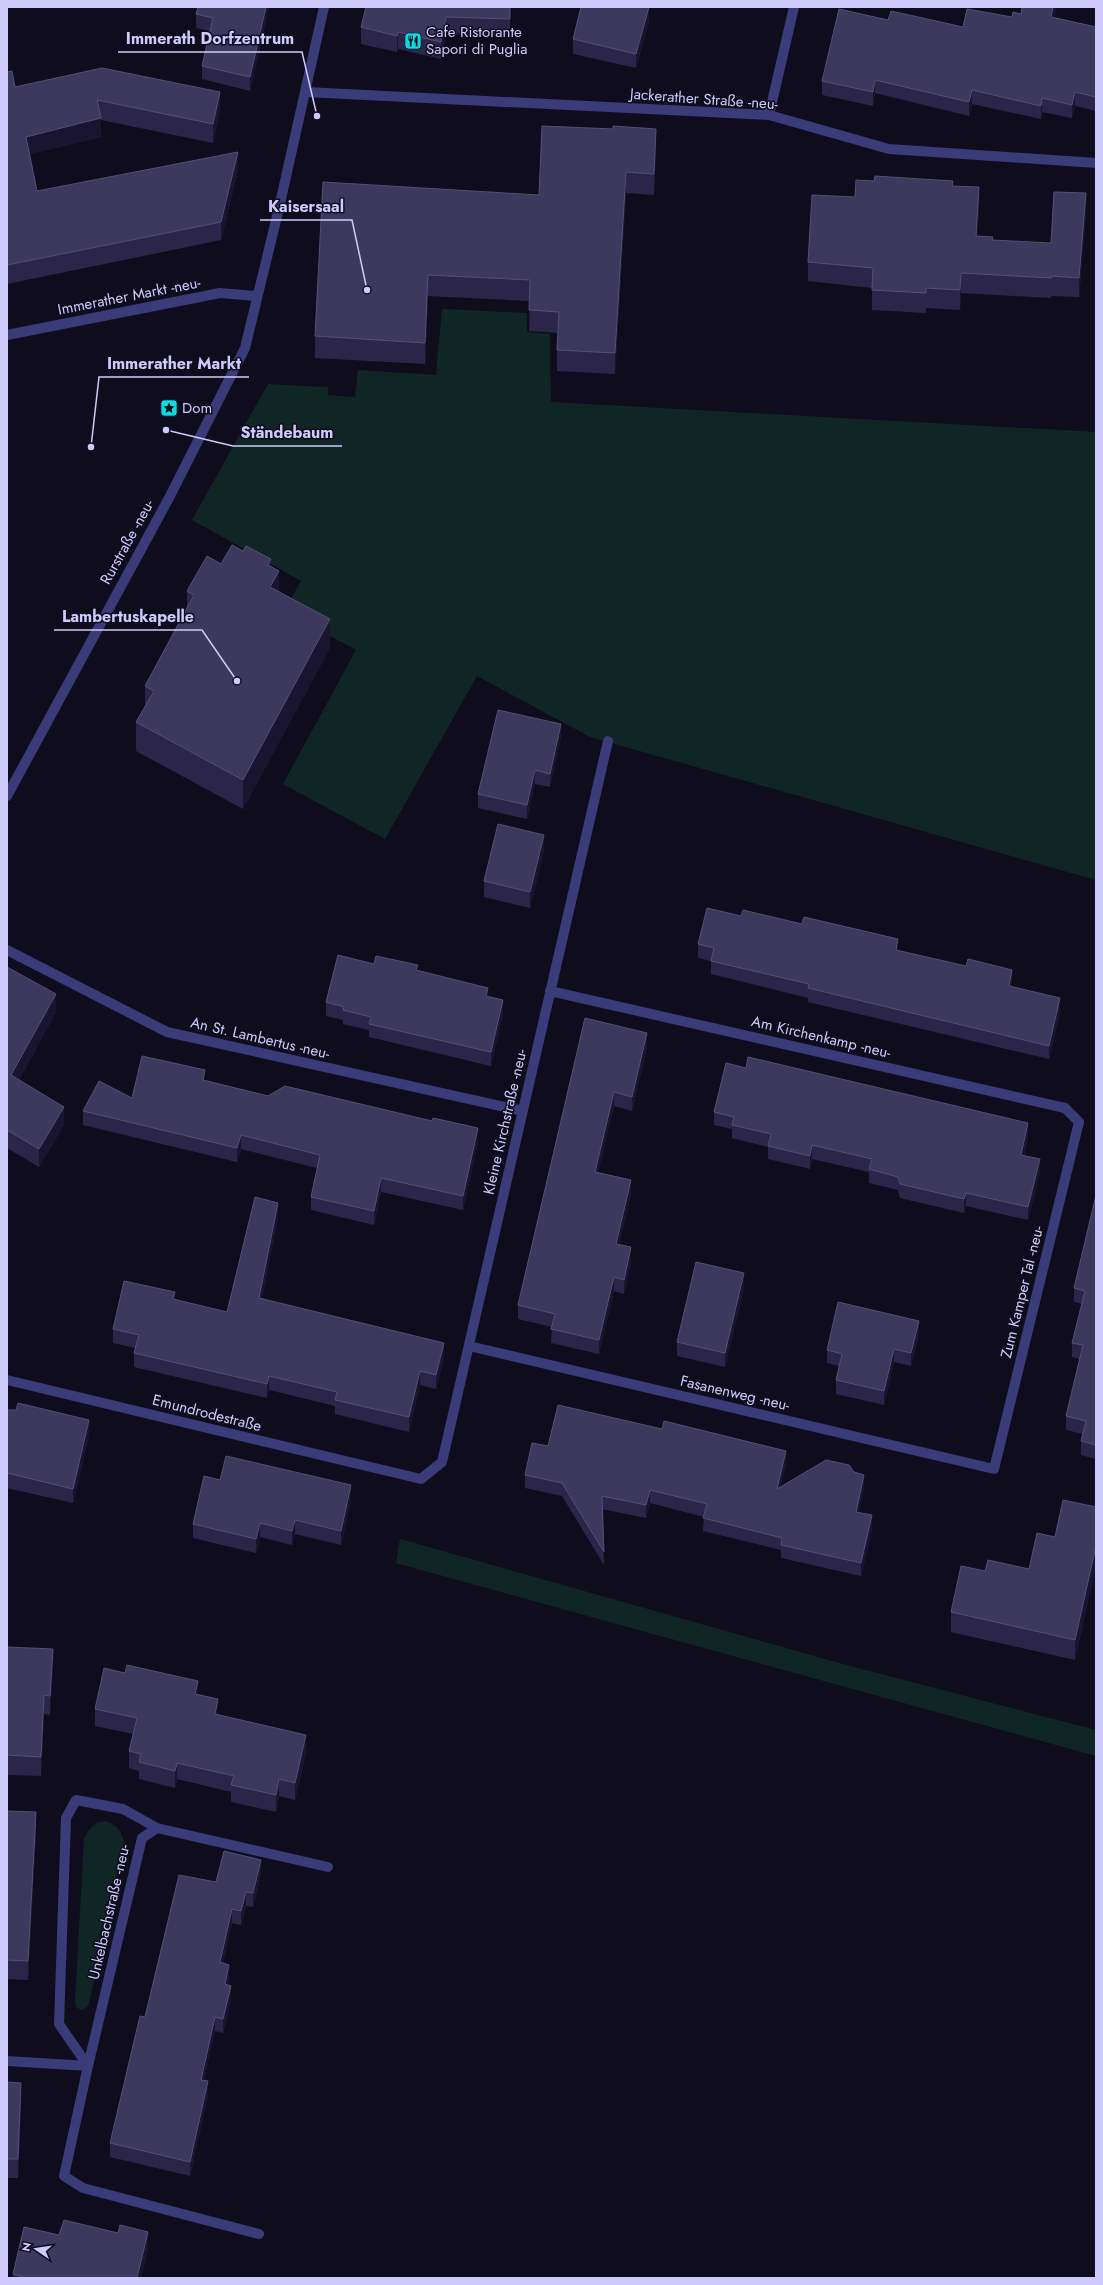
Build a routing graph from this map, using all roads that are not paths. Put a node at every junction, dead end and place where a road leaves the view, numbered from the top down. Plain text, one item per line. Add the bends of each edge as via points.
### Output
1 (324, 7) edge
2 (794, 7) edge
3 (306, 92) junction
4 (770, 115) junction
5 (1096, 163) edge
6 (257, 296) junction
7 (7, 335) edge
8 (608, 741) dead end
9 (7, 796) edge
10 (7, 950) edge
11 (550, 991) junction
12 (523, 1111) junction
13 (1079, 1122) joint
14 (469, 1346) junction
15 (7, 1380) edge
16 (994, 1469) joint
17 (400, 1475) joint
18 (157, 1828) junction
19 (328, 1866) dead end
20 (7, 2061) edge
21 (88, 2066) junction
22 (258, 2234) dead end

1 - 3 street, Rurstraße -neu-
2 - 4 street
3 - 4 street, Jackerather Straße -neu-
3 - 6 street, Rurstraße -neu-
4 - 5 street, Jackerather Straße -neu- via 889,149
6 - 7 street, Immerather Markt -neu- via 220,293
6 - 9 street, Rurstraße -neu- via 245,348 218,403
8 - 11 street, Kleine Kirchstraße -neu-
10 - 12 street, An St. Lambertus -neu- via 167,1032
11 - 12 street, Kleine Kirchstraße -neu-
11 - 13 street, Am Kirchenkamp -neu- via 1065,1108
12 - 14 street, Kleine Kirchstraße -neu-
13 - 16 street, Zum Kamper Tal -neu-
14 - 16 street, Fasanenweg -neu-
14 - 17 street, Kleine Kirchstraße -neu- via 442,1462 421,1479
15 - 17 street, Emundrodestraße
18 - 19 street
18 - 21 street, Unkelbachstraße -neu- via 142,1838
18 - 21 street via 123,1809 76,1800 66,1818 59,2024
20 - 21 street
21 - 22 street, Unkelbachstraße -neu- via 64,2176 83,2188

